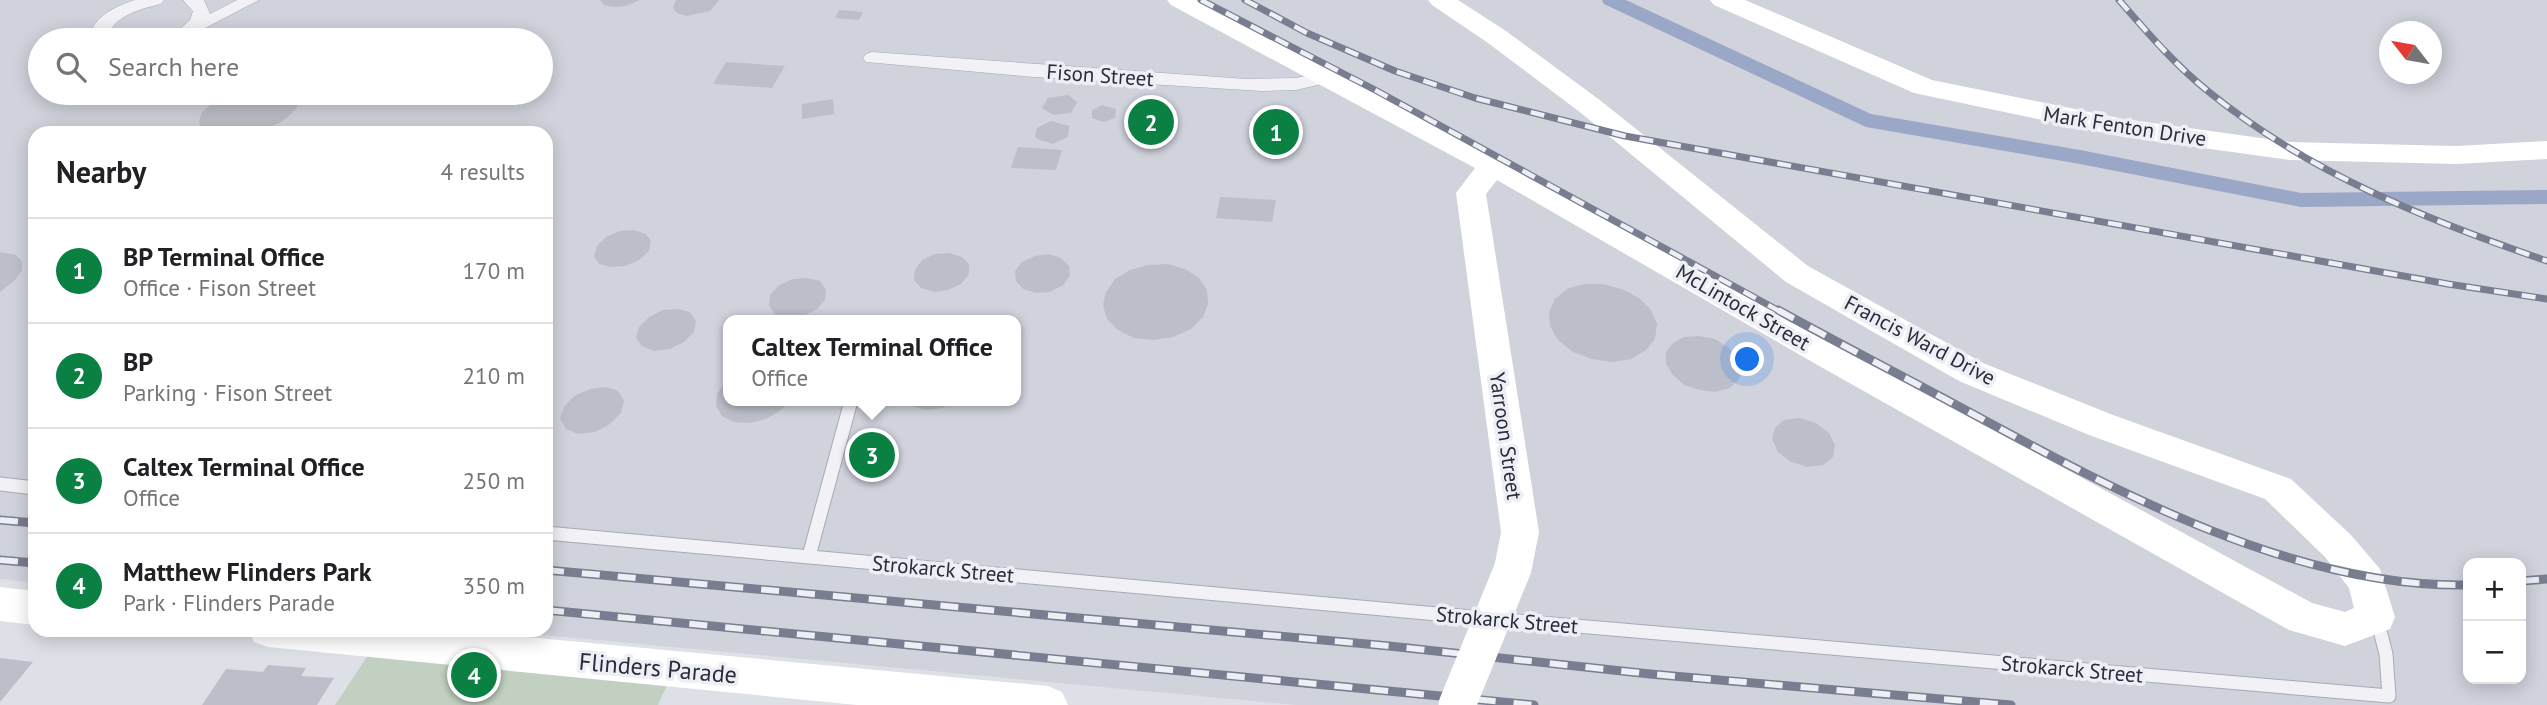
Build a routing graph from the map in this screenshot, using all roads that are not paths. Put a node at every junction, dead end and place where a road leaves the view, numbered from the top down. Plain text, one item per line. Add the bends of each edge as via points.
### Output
1 (155, 0) edge
2 (192, 0) edge
3 (250, 0) edge
4 (1180, 0) edge
5 (1441, 0) edge
6 (1723, 0) edge
7 (101, 28) edge
8 (189, 28) edge
9 (196, 28) edge
10 (872, 58) dead end
11 (1328, 78) junction
12 (2547, 150) edge
13 (1493, 165) junction
14 (850, 406) edge
15 (0, 484) edge
16 (28, 487) edge
17 (553, 534) edge
18 (809, 556) junction
19 (0, 604) edge
20 (28, 607) edge
21 (2376, 617) junction
22 (341, 637) edge
23 (1048, 705) edge
24 (1457, 705) edge

1 - 7 street via 115,15
2 - 8 street via 202,10 201,18
3 - 9 street
4 - 11 street, McLintock Street
5 - 21 street, Francis Ward Drive via 1591,107 1797,274 1972,372 2278,489 2366,581
6 - 12 street, Mark Fenton Drive via 1924,87 2049,114 2289,151 2456,155
10 - 11 street, Fison Street via 1115,78 1299,85
11 - 13 street, McLintock Street
13 - 21 street, McLintock Street via 2303,618 2345,629
13 - 24 street, Yarroon Street, bridge via 1471,193 1520,532 1514,568
14 - 18 lane
15 - 16 lane
17 - 18 lane, Strokarck Street
18 - 21 lane, Strokarck Street via 2389,696 2386,654
19 - 20 street
22 - 23 street, Flinders Parade

